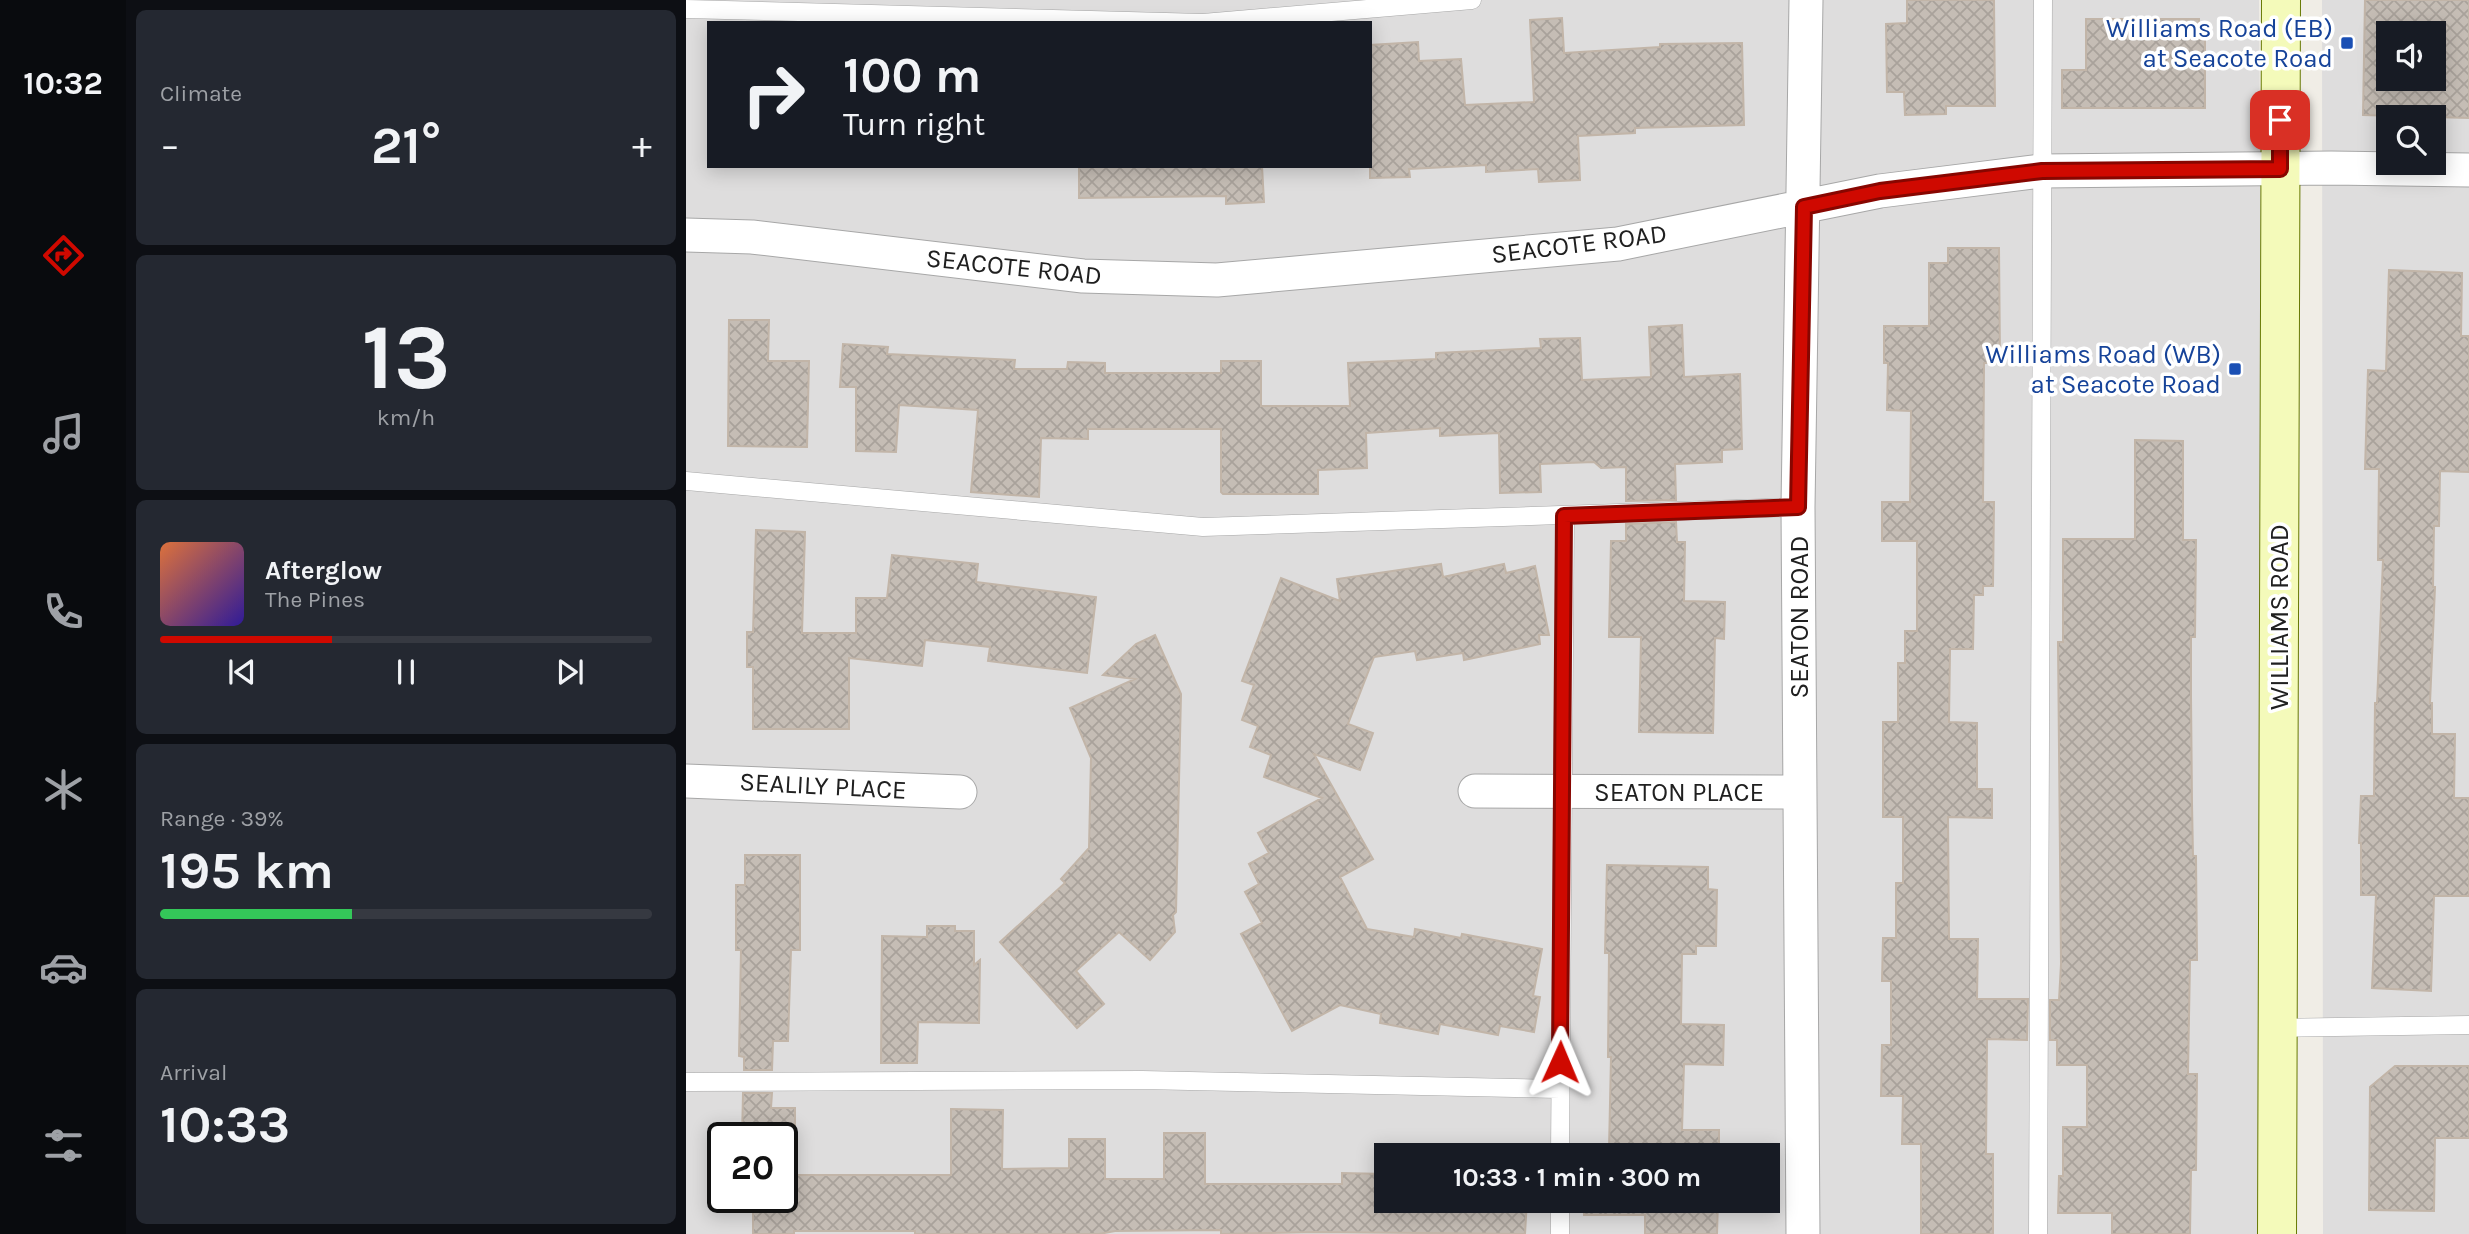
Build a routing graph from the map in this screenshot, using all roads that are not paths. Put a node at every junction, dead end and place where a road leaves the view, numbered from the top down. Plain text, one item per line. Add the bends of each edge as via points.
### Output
1 (1472, 0) edge
2 (1806, 0) edge
3 (2043, 0) edge
4 (2281, 0) edge
5 (686, 9) edge
6 (1129, 21) edge
7 (1226, 21) edge
8 (2280, 169) junction
9 (2469, 170) edge
10 (2042, 171) junction
11 (1804, 207) junction
12 (686, 235) edge
13 (686, 481) edge
14 (1798, 507) junction
15 (1564, 516) junction
16 (686, 781) edge
17 (1475, 791) dead end
18 (960, 792) dead end
19 (1563, 792) junction
20 (1800, 792) junction
21 (2469, 1025) edge
22 (2277, 1028) junction
23 (686, 1082) edge
24 (1560, 1089) junction
25 (1560, 1143) edge
26 (1560, 1213) edge
27 (1560, 1234) edge
28 (1802, 1234) edge
29 (2038, 1234) edge
30 (2277, 1234) edge

1 - 7 lane
2 - 11 street, SEATON ROAD
3 - 10 lane
4 - 8 street, WILLIAMS ROAD
5 - 6 lane
8 - 9 street, SEACOTE ROAD
8 - 10 street, SEACOTE ROAD
8 - 22 street, WILLIAMS ROAD
10 - 11 street, SEACOTE ROAD via 1880,191
10 - 29 lane
11 - 12 street, SEACOTE ROAD via 1618,244 1217,280 1083,276 752,237
11 - 14 street, SEATON ROAD
13 - 15 lane via 1203,527
14 - 15 lane
14 - 20 street, SEATON ROAD
15 - 19 lane
16 - 18 street, SEALILY PLACE
17 - 19 street, SEATON PLACE
19 - 20 street, SEATON PLACE
19 - 24 lane
20 - 28 street, SEATON ROAD
21 - 22 lane
22 - 30 street, WILLIAMS ROAD
23 - 24 lane via 1142,1080
24 - 25 lane
26 - 27 lane

